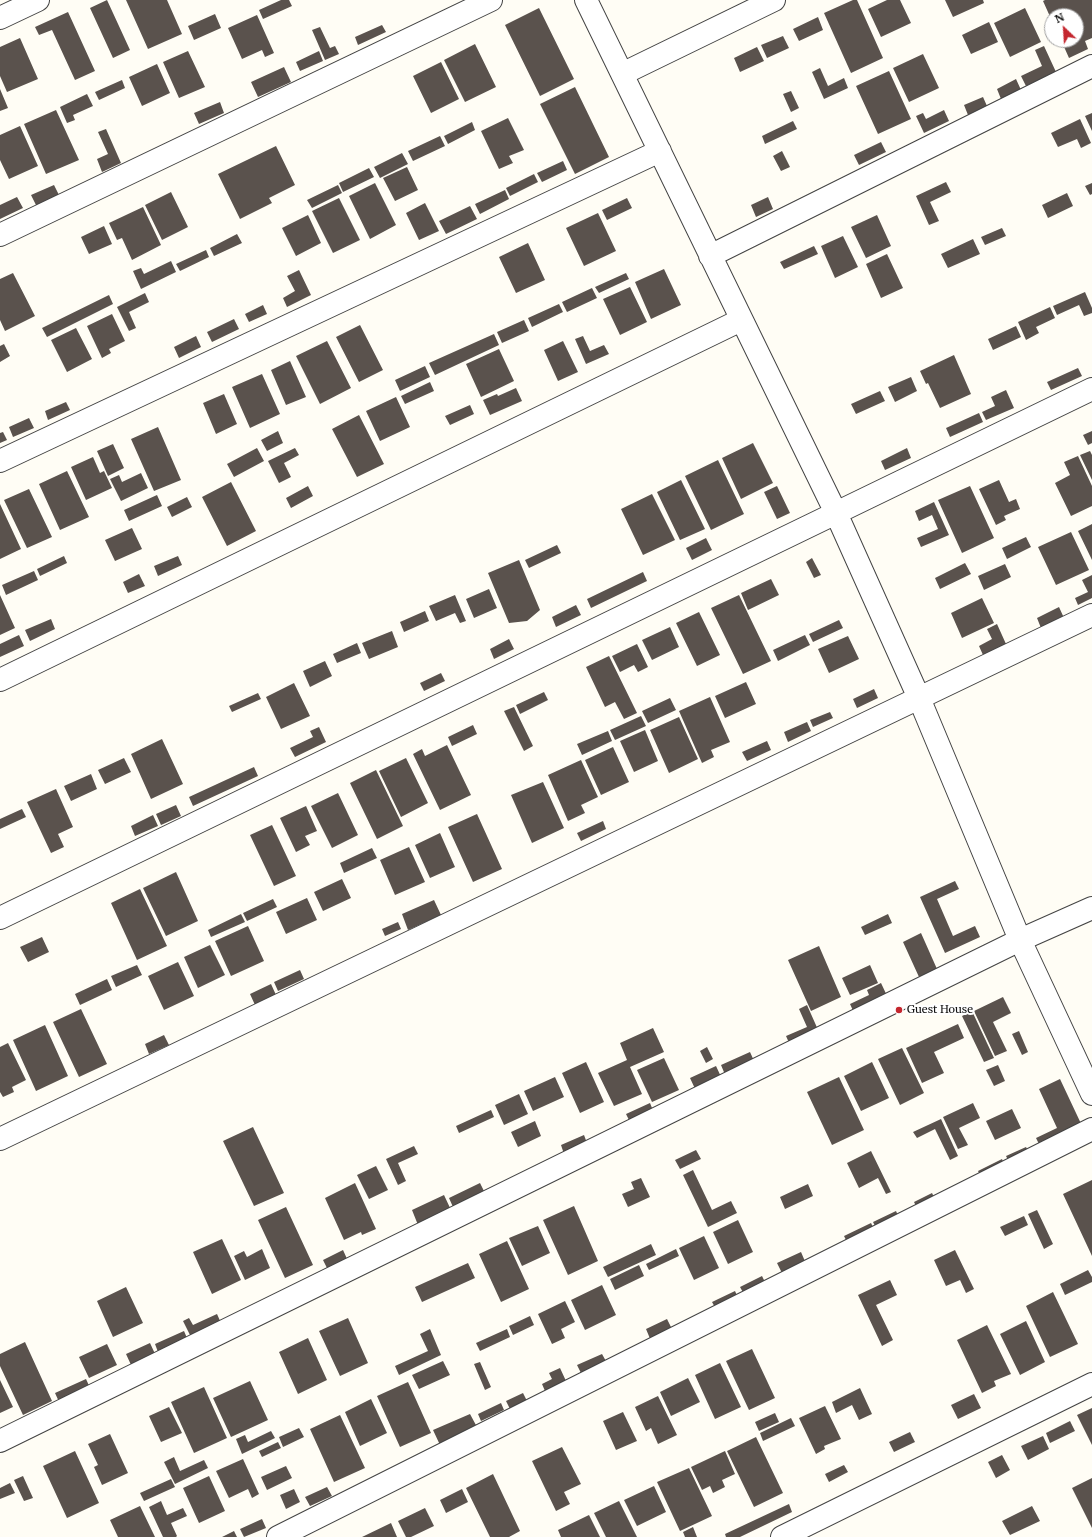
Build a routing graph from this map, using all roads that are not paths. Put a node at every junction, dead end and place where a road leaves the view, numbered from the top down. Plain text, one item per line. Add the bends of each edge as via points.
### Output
1 (38, 0) edge
2 (491, 0) edge
3 (586, 0) edge
4 (774, 0) edge
5 (0, 18) edge
6 (1092, 66) edge
7 (622, 74) junction
8 (660, 151) junction
9 (0, 235) edge
10 (710, 256) junction
11 (741, 320) junction
12 (1092, 389) edge
13 (0, 461) edge
14 (836, 513) junction
15 (1092, 615) edge
16 (0, 680) edge
17 (919, 698) junction
18 (1092, 908) edge
19 (0, 918) edge
20 (1020, 940) junction
21 (1092, 1094) edge
22 (1092, 1129) edge
23 (0, 1139) edge
24 (1092, 1384) edge
25 (0, 1441) edge
26 (278, 1537) edge
27 (782, 1537) edge

1 - 5 street
2 - 9 street
3 - 7 street
4 - 7 street
6 - 10 street
7 - 8 street
8 - 10 street
8 - 13 street
10 - 11 street
11 - 14 street
11 - 16 street
12 - 14 street
14 - 17 street
14 - 19 street
15 - 17 street
17 - 20 street
17 - 23 street
18 - 20 street
20 - 21 street
20 - 25 street
22 - 26 street
24 - 27 street

